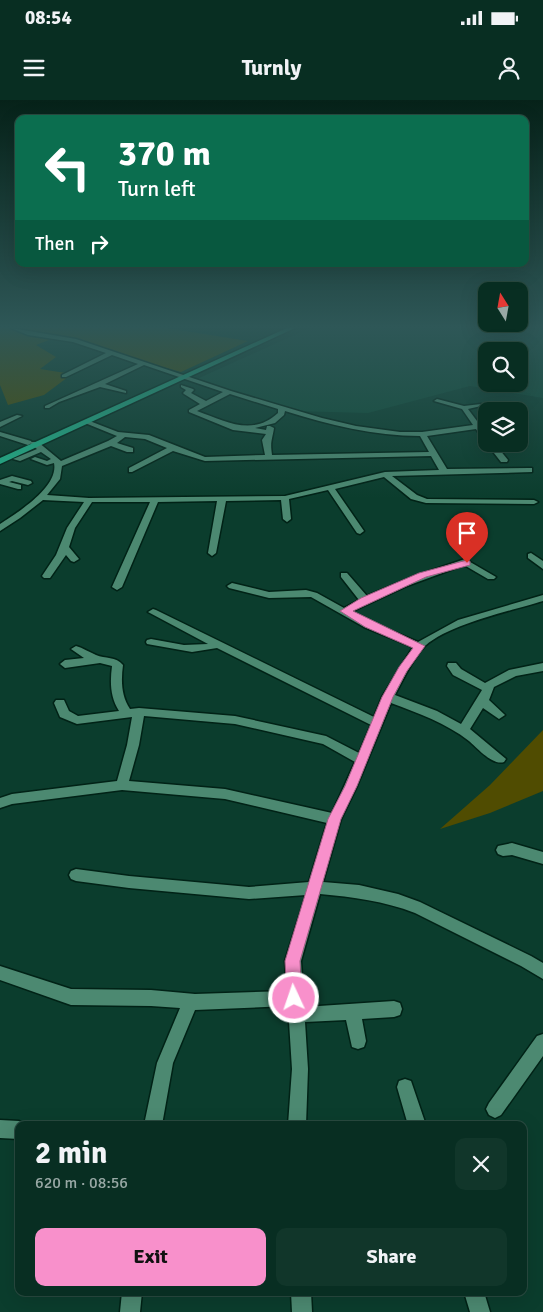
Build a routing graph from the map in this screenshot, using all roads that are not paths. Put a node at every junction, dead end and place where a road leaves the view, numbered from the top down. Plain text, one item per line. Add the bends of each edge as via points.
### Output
1 (97, 385) edge
2 (100, 385) edge
3 (168, 385) edge
4 (169, 385) edge
5 (207, 385) edge
6 (183, 386) dead end
7 (124, 392) dead end
8 (229, 392) junction
9 (437, 400) dead end
10 (204, 403) junction
11 (478, 405) edge
12 (47, 407) dead end
13 (280, 408) junction
14 (464, 408) junction
15 (19, 416) dead end
16 (87, 422) junction
17 (273, 422) junction
18 (0, 425) edge
19 (477, 427) joint
20 (242, 428) junction
21 (270, 433) junction
22 (0, 434) edge
23 (422, 434) junction
24 (123, 435) junction
25 (111, 443) junction
26 (31, 444) junction
27 (173, 448) junction
28 (42, 449) junction
29 (130, 450) dead end
30 (498, 452) edge
31 (434, 454) junction
32 (0, 457) edge
33 (268, 458) junction
34 (16, 459) dead end
35 (35, 459) dead end
36 (504, 460) dead end
37 (0, 461) edge
38 (58, 462) junction
39 (132, 470) dead end
40 (529, 470) dead end
41 (444, 472) junction
42 (385, 474) junction
43 (1, 482) edge
44 (28, 483) dead end
45 (330, 487) junction
46 (18, 488) dead end
47 (41, 497) junction
48 (222, 498) junction
49 (285, 498) junction
50 (89, 500) junction
51 (156, 500) junction
52 (534, 502) dead end
53 (287, 519) dead end
54 (0, 528) edge
55 (360, 531) dead end
56 (64, 548) junction
57 (212, 553) dead end
58 (531, 556) dead end
59 (74, 559) dead end
60 (543, 566) edge
61 (344, 575) dead end
62 (46, 576) dead end
63 (491, 578) dead end
64 (232, 586) dead end
65 (117, 587) dead end
66 (543, 598) edge
67 (365, 600) junction
68 (532, 600) junction
69 (543, 608) edge
70 (345, 611) junction
71 (153, 612) dead end
72 (151, 642) dead end
73 (217, 644) junction
74 (419, 646) junction
75 (76, 649) dead end
76 (98, 660) junction
77 (65, 664) dead end
78 (452, 666) dead end
79 (543, 666) edge
80 (488, 689) junction
81 (388, 697) junction
82 (482, 701) junction
83 (60, 703) dead end
84 (126, 712) junction
85 (139, 712) junction
86 (499, 715) dead end
87 (376, 723) junction
88 (463, 730) junction
89 (500, 759) dead end
90 (361, 760) junction
91 (122, 785) junction
92 (0, 803) edge
93 (335, 819) junction
94 (503, 850) dead end
95 (543, 858) edge
96 (76, 875) dead end
97 (315, 888) junction
98 (543, 972) edge
99 (0, 974) edge
100 (294, 998) junction
101 (190, 1002) junction
102 (394, 1009) dead end
103 (352, 1011) junction
104 (296, 1015) junction
105 (358, 1041) dead end
106 (543, 1042) edge
107 (405, 1088) dead end
108 (496, 1109) dead end
109 (154, 1121) edge
110 (297, 1121) edge
111 (417, 1121) edge
112 (0, 1129) edge
113 (15, 1130) edge
114 (132, 1296) edge
115 (301, 1296) edge
116 (475, 1296) edge
117 (130, 1312) edge
118 (302, 1312) edge
119 (480, 1312) edge

1 - 12 street
2 - 7 street
3 - 26 main road
4 - 16 main road
5 - 8 street
6 - 10 street via 191,390 186,393
8 - 10 street
8 - 13 street
9 - 14 street
10 - 20 street via 191,411
11 - 14 street
13 - 17 street via 282,414
13 - 23 street via 356,428
14 - 19 street
15 - 18 street
16 - 24 street
16 - 26 main road
17 - 20 street
17 - 21 street
19 - 23 street
20 - 21 street
21 - 33 street via 266,440
22 - 26 street
23 - 31 street
24 - 25 street
24 - 27 street via 146,437
25 - 29 street
25 - 38 street
26 - 28 street
26 - 32 main road
26 - 37 main road
27 - 33 street via 205,459
27 - 39 street
28 - 34 street
28 - 38 street
30 - 36 street
31 - 33 street
31 - 41 street
35 - 38 street
38 - 47 street via 59,470 53,484
40 - 41 street
41 - 42 street
42 - 45 street
42 - 52 street via 414,497 426,501
43 - 44 street via 12,478
43 - 46 street
45 - 49 street
45 - 55 street
47 - 50 street
47 - 54 street
48 - 49 street
48 - 51 street
48 - 57 street
49 - 53 street
50 - 51 street
50 - 56 street via 71,528
51 - 65 street
56 - 59 street
56 - 62 street
58 - 60 street
61 - 67 street
63 - 67 street via 465,562 422,575
64 - 70 street via 269,595 306,593
66 - 68 street
67 - 70 street
68 - 69 street
68 - 74 street via 462,622
70 - 74 street
71 - 73 street
72 - 73 street via 185,650
73 - 87 street
74 - 81 street
75 - 76 street
76 - 77 street
76 - 84 street via 118,665 118,697
78 - 80 street
79 - 80 street via 513,673 489,685
80 - 82 street
81 - 87 street
81 - 88 street via 433,714
82 - 86 street
82 - 88 street
83 - 84 street via 64,714 77,720
84 - 85 street
85 - 90 street via 235,720 312,735
85 - 91 street
87 - 90 street
88 - 89 street
90 - 93 street
91 - 92 street
91 - 93 street via 225,794
93 - 97 street
94 - 95 street via 512,849
96 - 97 street via 249,892
97 - 98 street via 359,891 398,900
97 - 100 street via 293,961
99 - 101 street via 71,997
100 - 101 street
100 - 104 street
101 - 109 street via 165,1063
102 - 103 street
103 - 104 street
103 - 105 street
104 - 110 street via 300,1069
106 - 108 street
107 - 111 street
112 - 113 street
114 - 117 street
115 - 118 street
116 - 119 street

